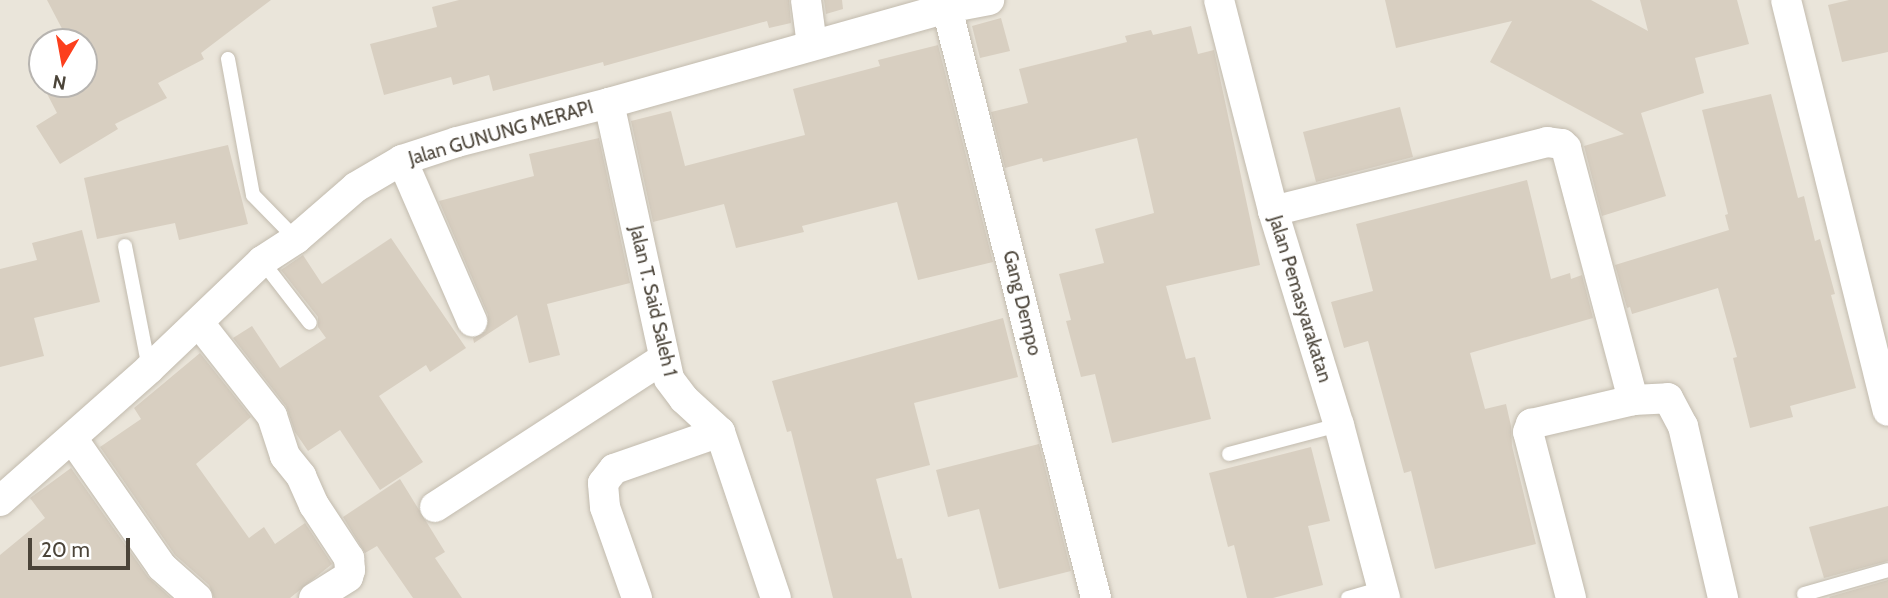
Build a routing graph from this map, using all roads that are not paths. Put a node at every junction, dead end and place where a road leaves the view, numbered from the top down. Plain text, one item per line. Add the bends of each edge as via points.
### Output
1 (806, 0) edge
2 (989, 0) edge
3 (1219, 0) edge
4 (1786, 0) edge
5 (947, 8) junction
6 (812, 45) junction
7 (228, 59) dead end
8 (610, 103) junction
9 (402, 160) junction
10 (1273, 211) junction
11 (296, 239) junction
12 (125, 246) dead end
13 (262, 261) junction
14 (472, 321) dead end
15 (310, 323) dead end
16 (199, 324) junction
17 (663, 359) junction
18 (149, 369) junction
19 (1633, 400) junction
20 (1888, 411) edge
21 (1339, 425) junction
22 (720, 432) junction
23 (72, 438) junction
24 (1229, 454) dead end
25 (0, 501) edge
26 (435, 507) dead end
27 (1888, 570) edge
28 (1383, 593) edge
29 (1804, 594) dead end
30 (197, 598) edge
31 (314, 598) edge
32 (637, 598) edge
33 (776, 598) edge
34 (1096, 598) edge
35 (1348, 598) edge
36 (1571, 598) edge
37 (1723, 598) edge

1 - 6 street
2 - 5 street, Jalan GUNUNG MERAPI
3 - 10 street, Jalan Pemasyarakatan
4 - 20 street
5 - 6 street, Jalan GUNUNG MERAPI
5 - 34 street, Gang Dempo
6 - 8 street, Jalan GUNUNG MERAPI
7 - 11 lane via 249,185 258,201
8 - 9 street, Jalan GUNUNG MERAPI
8 - 17 street, Jalan T. Said Saleh 1
9 - 11 street, Jalan GUNUNG MERAPI via 356,187
9 - 14 street
10 - 19 street via 1547,142 1562,144
10 - 21 street, Jalan Pemasyarakatan
11 - 13 street, Jalan GUNUNG MERAPI
12 - 18 lane
13 - 15 lane
13 - 16 street, Jalan GUNUNG MERAPI
16 - 18 street, Jalan GUNUNG MERAPI
16 - 31 street via 272,416 285,456 349,558 348,577
17 - 22 street, Jalan T. Said Saleh 1 via 669,379 684,399
17 - 26 street
18 - 23 street, Jalan GUNUNG MERAPI
19 - 36 street via 1538,421 1528,432
19 - 37 street via 1668,398 1676,410
21 - 24 lane
21 - 28 street, Jalan Pemasyarakatan
22 - 32 street via 614,469 603,483 605,507
22 - 33 street, Jalan T. Said Saleh 1
23 - 25 street, Jalan GUNUNG MERAPI
23 - 30 street via 162,567
27 - 29 lane
28 - 35 lane

